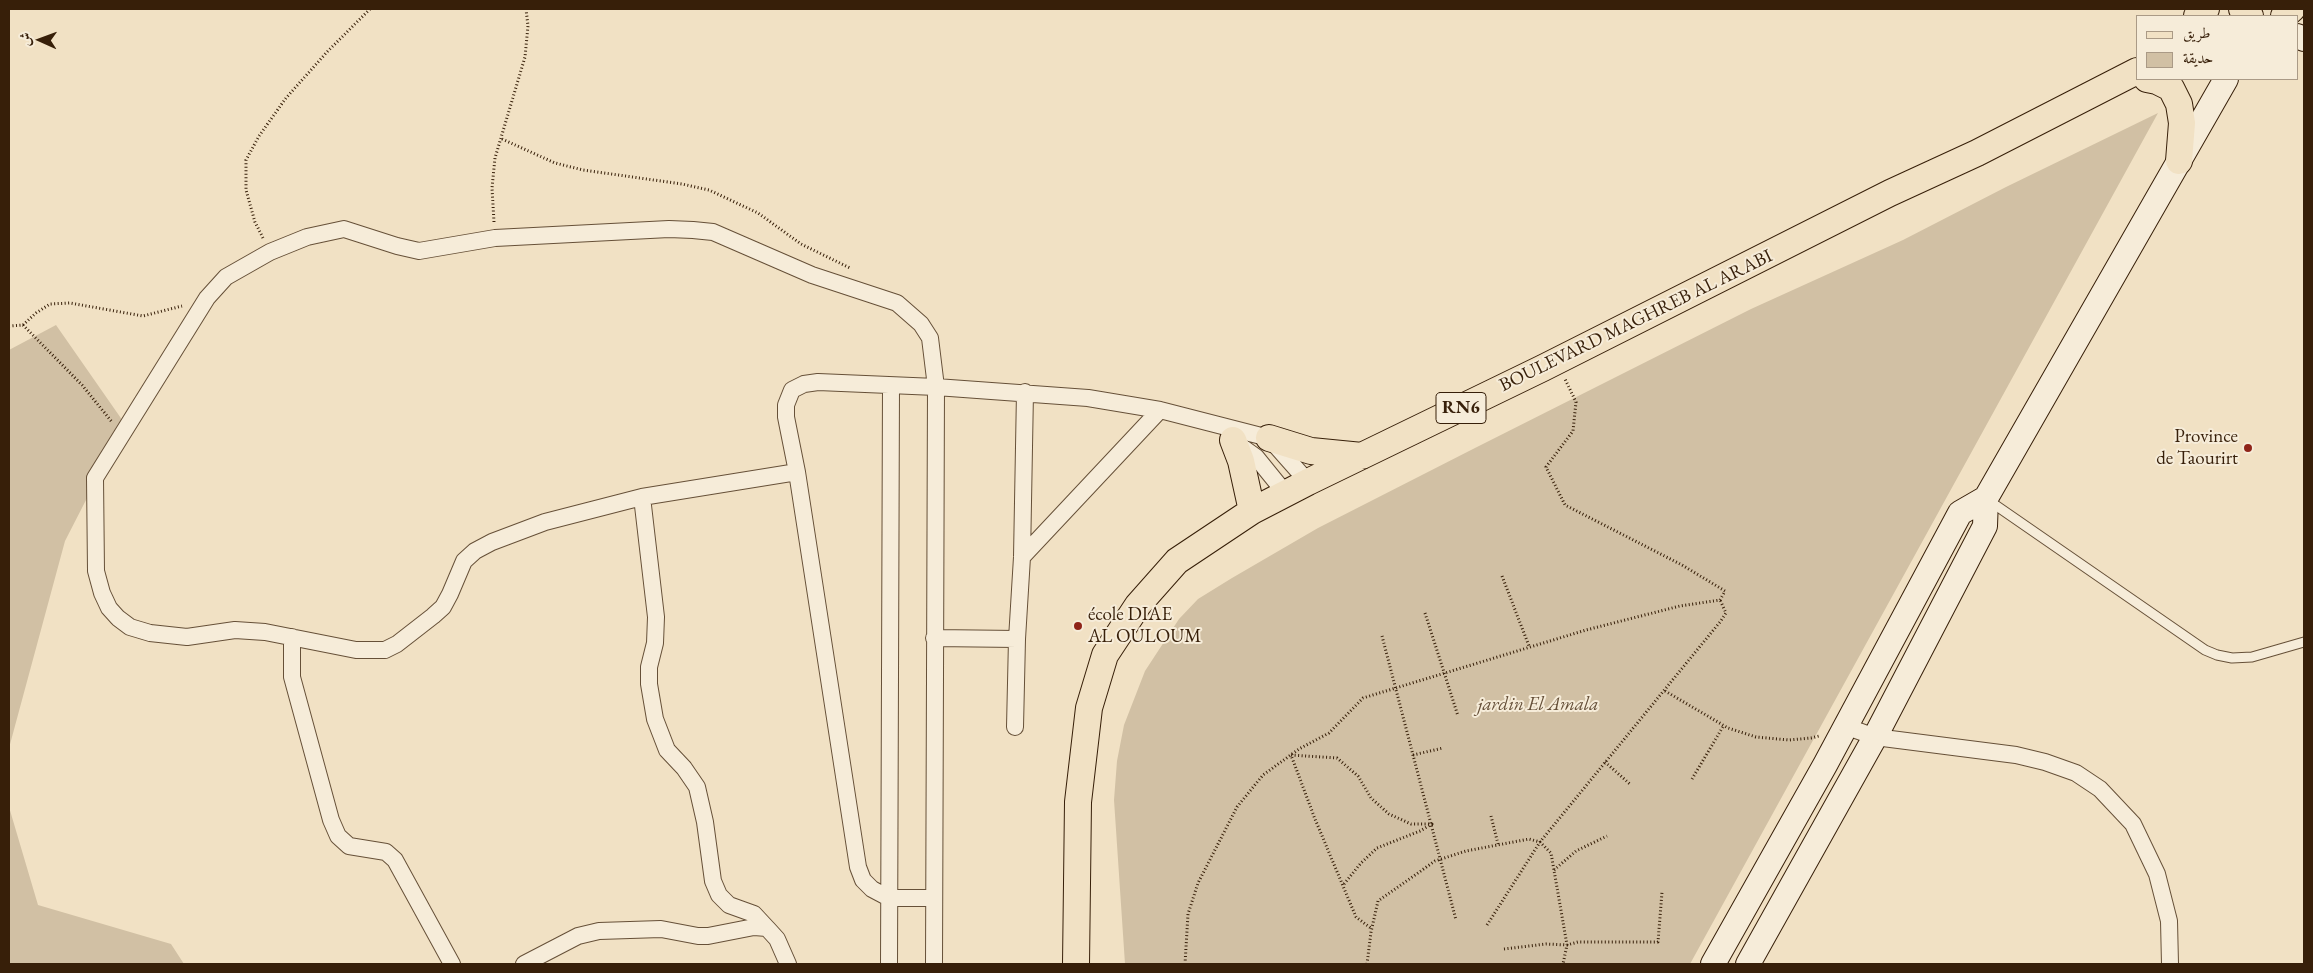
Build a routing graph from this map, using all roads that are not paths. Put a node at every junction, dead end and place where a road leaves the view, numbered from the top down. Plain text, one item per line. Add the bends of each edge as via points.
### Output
1 (2136, 76) edge
2 (2154, 80) edge
3 (2225, 80) edge
4 (2179, 162) junction
5 (891, 386) junction
6 (936, 387) junction
7 (1025, 392) junction
8 (1160, 410) junction
9 (1202, 419) junction
10 (1269, 438) junction
11 (1233, 440) junction
12 (1362, 456) junction
13 (797, 472) junction
14 (1297, 488) junction
15 (642, 497) junction
16 (1986, 498) junction
17 (1252, 510) junction
18 (1022, 557) junction
19 (292, 637) junction
20 (934, 638) junction
21 (1017, 639) junction
22 (2304, 642) edge
23 (1845, 726) junction
24 (1015, 727) dead end
25 (1875, 737) junction
26 (889, 898) junction
27 (934, 898) junction
28 (1737, 921) junction
29 (767, 928) junction
30 (1763, 937) junction
31 (452, 964) edge
32 (524, 964) edge
33 (788, 964) edge
34 (889, 964) edge
35 (934, 964) edge
36 (1076, 964) edge
37 (1713, 964) edge
38 (1748, 964) edge
39 (2170, 964) edge

1 - 12 main road, BOULEVARD MAGHREB AL ARABI / RN6 via 1890,193 1557,362
2 - 4 main road via 2171,88 2179,104 2182,123
3 - 4 street
4 - 16 street
5 - 6 street
5 - 13 street via 818,382 792,390 786,404 786,417
5 - 26 street
6 - 7 street
6 - 19 street via 930,338 921,324 897,303 812,275 713,232 670,228 495,238 419,251 344,229 307,237 270,252 226,277 207,298 95,478 96,570 109,608 130,627 186,637 235,630
6 - 20 street
7 - 8 street
7 - 18 street
8 - 9 street
8 - 18 street
9 - 10 street
9 - 11 street
10 - 12 main road via 1311,451
10 - 14 street
11 - 14 street
11 - 17 main road via 1242,461
12 - 14 main road, BOULEVARD MAGHREB AL ARABI / RN6
13 - 15 street
13 - 26 street via 858,866 863,880
14 - 17 main road, BOULEVARD MAGHREB AL ARABI / RN6
15 - 19 street via 544,522 475,551 464,561 443,607 385,650 356,650
15 - 29 street via 656,617 655,644 649,667 655,719 667,750 697,787 713,881 719,895 729,905 754,914
16 - 22 lane via 2217,656 2252,657
16 - 23 street via 1960,512
16 - 25 street via 1985,526
17 - 36 main road, BOULEVARD MAGHREB AL ARABI / RN6 via 1177,561 1138,605 1105,655 1089,708 1078,802
18 - 21 street
19 - 31 street via 292,677 338,836 349,846 386,852 395,860
20 - 21 street
20 - 27 street
21 - 24 street
23 - 25 street
23 - 28 street
25 - 30 street
25 - 39 street via 2016,755 2076,773 2100,789 2133,824 2157,874 2169,920
26 - 27 street
26 - 34 street
27 - 35 street
28 - 30 street
28 - 37 street
29 - 32 street via 754,926 698,936 661,929 599,930 578,936
29 - 33 street via 777,939
30 - 38 street

